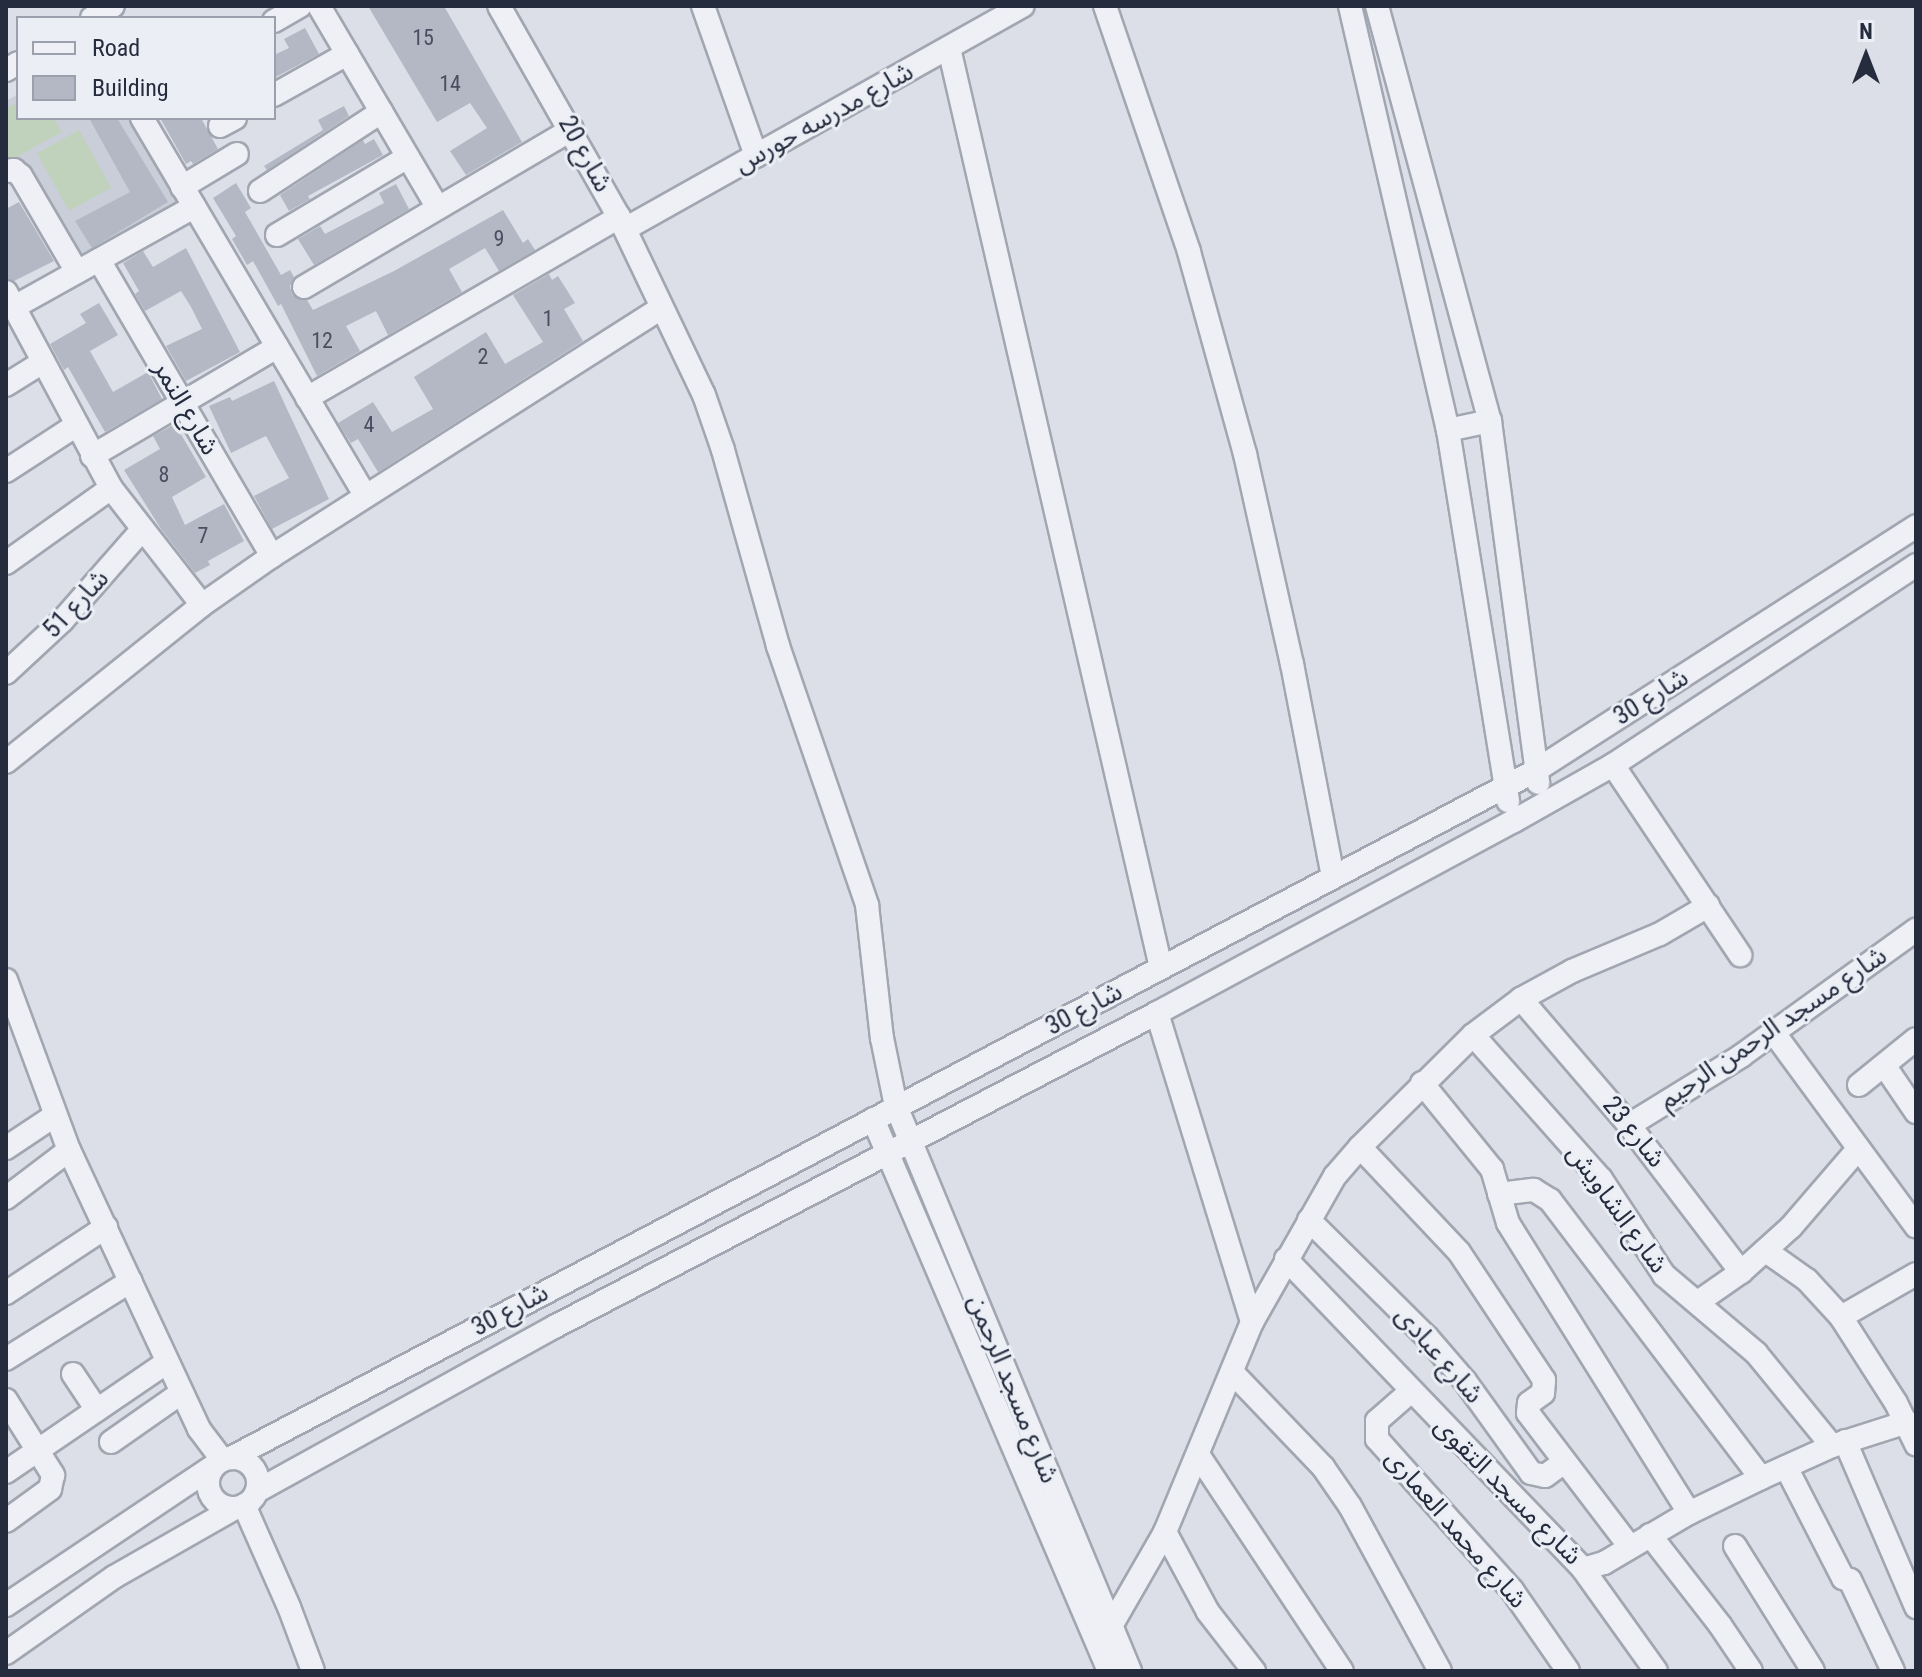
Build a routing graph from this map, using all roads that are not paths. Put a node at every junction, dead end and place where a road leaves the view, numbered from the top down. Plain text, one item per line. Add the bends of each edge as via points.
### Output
1 (113, 6) edge
2 (300, 6) edge
3 (319, 6) edge
4 (499, 6) edge
5 (1105, 6) edge
6 (1350, 6) edge
7 (1377, 6) edge
8 (709, 8) edge
9 (1011, 9) edge
10 (96, 16) edge
11 (276, 20) edge
12 (949, 48) junction
13 (347, 54) junction
14 (276, 94) edge
15 (381, 112) junction
16 (143, 120) edge
17 (572, 129) junction
18 (237, 154) dead end
19 (756, 156) junction
20 (408, 157) junction
21 (6, 171) edge
22 (182, 187) junction
23 (260, 191) dead end
24 (194, 207) junction
25 (438, 208) junction
26 (622, 223) junction
27 (277, 235) dead end
28 (99, 260) junction
29 (77, 272) junction
30 (304, 287) dead end
31 (11, 299) edge
32 (661, 308) junction
33 (277, 347) junction
34 (43, 362) junction
35 (6, 385) edge
36 (307, 398) junction
37 (183, 403) junction
38 (1490, 421) junction
39 (75, 426) junction
40 (1448, 430) junction
41 (92, 456) junction
42 (6, 471) edge
43 (111, 488) junction
44 (365, 495) junction
45 (1909, 530) edge
46 (141, 531) junction
47 (272, 556) junction
48 (6, 563) edge
49 (1916, 566) edge
50 (202, 605) junction
51 (6, 673) edge
52 (6, 762) edge
53 (1613, 765) junction
54 (1535, 771) junction
55 (1505, 787) junction
56 (1543, 804) junction
57 (1514, 821) junction
58 (1333, 877) junction
59 (1708, 906) junction
60 (1916, 930) edge
61 (1740, 955) dead end
62 (1161, 968) junction
63 (6, 980) edge
64 (1521, 999) junction
65 (1157, 1013) junction
66 (1074, 1014) junction
67 (1774, 1033) junction
68 (1473, 1035) junction
69 (1916, 1039) edge
70 (1091, 1047) junction
71 (1884, 1065) junction
72 (1422, 1083) junction
73 (1859, 1085) dead end
74 (896, 1106) junction
75 (1916, 1112) edge
76 (54, 1116) junction
77 (873, 1119) junction
78 (1629, 1125) junction
79 (912, 1142) junction
80 (1360, 1147) junction
81 (6, 1148) edge
82 (1858, 1149) junction
83 (69, 1150) junction
84 (889, 1154) junction
85 (1499, 1194) junction
86 (6, 1198) edge
87 (1309, 1220) junction
88 (1916, 1226) edge
89 (106, 1227) junction
90 (1766, 1251) junction
91 (1286, 1259) junction
92 (1741, 1272) junction
93 (1916, 1274) edge
94 (131, 1281) junction
95 (6, 1293) edge
96 (1698, 1302) junction
97 (1841, 1317) junction
98 (1252, 1322) junction
99 (6, 1359) edge
100 (167, 1362) junction
101 (1232, 1372) junction
102 (73, 1374) dead end
103 (1916, 1391) edge
104 (1410, 1392) junction
105 (181, 1393) junction
106 (6, 1400) edge
107 (97, 1410) junction
108 (1901, 1412) junction
109 (111, 1442) dead end
110 (1838, 1444) junction
111 (1916, 1444) edge
112 (1199, 1456) junction
113 (45, 1458) junction
114 (222, 1461) junction
115 (1563, 1463) junction
116 (1786, 1467) junction
117 (6, 1472) edge
118 (1761, 1478) junction
119 (245, 1501) junction
120 (1689, 1513) junction
121 (6, 1521) edge
122 (1165, 1532) junction
123 (1640, 1541) junction
124 (1735, 1546) dead end
125 (1583, 1569) junction
126 (6, 1605) edge
127 (1916, 1607) edge
128 (1111, 1626) junction
129 (6, 1653) edge
130 (313, 1671) edge
131 (1109, 1671) edge
132 (1130, 1671) edge
133 (1254, 1671) edge
134 (1342, 1671) edge
135 (1440, 1671) edge
136 (1568, 1671) edge
137 (1656, 1671) edge
138 (1751, 1671) edge
139 (1813, 1671) edge
140 (1893, 1671) edge

1 - 10 street
2 - 11 street
3 - 13 street
4 - 17 street, شارع 20
5 - 58 street via 1189,252 1245,454
6 - 40 street
7 - 38 street
8 - 19 street
9 - 12 street, شارع مدرسه حورس
12 - 19 street, شارع مدرسه حورس
12 - 62 street
13 - 14 street
13 - 15 street
15 - 20 street
15 - 23 street
16 - 22 street
17 - 25 street
17 - 26 street, شارع 20
18 - 22 street
19 - 26 street, شارع مدرسه حورس
20 - 25 street
20 - 27 street
21 - 29 street via 21,176
22 - 24 street
24 - 28 street
24 - 33 street
25 - 30 street
26 - 32 street, شارع 20
26 - 36 street, شارع مدرسه حورس
28 - 29 street
28 - 37 street, شارع النمر
29 - 31 street
31 - 34 street
32 - 44 street
32 - 74 street, شارع 20 via 704,395 778,646 867,905 882,1038
33 - 36 street
33 - 37 street
34 - 35 street
34 - 39 street
36 - 44 street
37 - 41 street
37 - 47 street, شارع النمر
38 - 40 street
38 - 54 street
39 - 41 street
39 - 42 street
40 - 55 street
41 - 43 street
43 - 46 street
43 - 48 street
44 - 47 street
45 - 49 street
45 - 54 street, شارع 30
46 - 50 street
46 - 51 street, شارع 51 via 62,621
47 - 50 street
49 - 53 street, شارع 30
50 - 52 street
53 - 56 street, شارع 30
53 - 59 street
54 - 55 street, شارع 30
54 - 56 street
55 - 57 street
55 - 58 street, شارع 30
56 - 57 street, شارع 30
57 - 65 street, شارع 30
58 - 62 street, شارع 30
59 - 61 street
59 - 64 street
60 - 67 street, شارع مسجد الرحمن الرحيم
62 - 66 street, شارع 30
63 - 76 street
64 - 68 street
64 - 78 street, شارع 23
65 - 70 street, شارع 30
65 - 98 street
66 - 70 street
66 - 74 street, شارع 30
67 - 78 street, شارع مسجد الرحمن الرحيم
67 - 82 street
68 - 72 street
68 - 96 street, شارع الشاويش via 1601,1179 1664,1275
69 - 71 street
70 - 79 street, شارع 30
71 - 73 street
71 - 75 street
72 - 80 street
72 - 85 street via 1492,1169
74 - 77 street, شارع 30
74 - 79 street, شارع مسجد الرحمن
76 - 81 street
76 - 83 street
77 - 84 street, شارع مسجد الرحمن
77 - 114 street, شارع 30
78 - 92 street, شارع 23
79 - 84 street, شارع 30
79 - 128 street, شارع مسجد الرحمن
80 - 87 street
80 - 115 street via 1459,1252 1541,1374 1543,1393 1527,1410
82 - 88 street
82 - 90 street
83 - 86 street
83 - 89 street
84 - 119 street, شارع 30 via 556,1326
84 - 131 street, شارع مسجد الرحمن
85 - 118 street via 1534,1190 1550,1200
85 - 120 street via 1508,1223
87 - 91 street
87 - 115 street, شارع عبادى via 1427,1337 1531,1473 1545,1476
89 - 94 street
89 - 95 street
90 - 92 street
90 - 97 street via 1807,1280
91 - 98 street
91 - 104 street, شارع مسجد التقوى
92 - 96 street
93 - 97 street
94 - 99 street
94 - 100 street
96 - 110 street, شارع الشاويش via 1756,1353
97 - 108 street
98 - 101 street
100 - 105 street
100 - 107 street
101 - 112 street
101 - 135 street via 1323,1467 1350,1506
102 - 107 street
103 - 108 street, شارع مسجد التقوى
104 - 125 street, شارع مسجد التقوى
104 - 136 street, شارع محمد العمارى via 1377,1421 1377,1439 1512,1590
105 - 109 street
105 - 114 street
106 - 113 street
107 - 113 street
108 - 110 street, شارع مسجد التقوى
108 - 111 street
110 - 116 street, شارع مسجد التقوى
110 - 127 street, شارع الشاويش
112 - 122 street
112 - 134 street
113 - 117 street
113 - 121 street via 53,1475 50,1489
114 - 119 street via 250,1464 256,1472
114 - 119 street via 208,1484 210,1494 225,1507
114 - 126 street, شارع 30
115 - 123 street
116 - 118 street, شارع مسجد التقوى
116 - 140 street via 1843,1578 1850,1580
118 - 120 street, شارع مسجد التقوى
119 - 129 street, شارع 30 via 114,1577
119 - 130 street
120 - 123 street, شارع مسجد التقوى
122 - 128 street
122 - 133 street via 1208,1612
123 - 125 street, شارع مسجد التقوى
123 - 138 street via 1712,1614
124 - 139 street
125 - 137 street
128 - 132 street, شارع مسجد الرحمن

